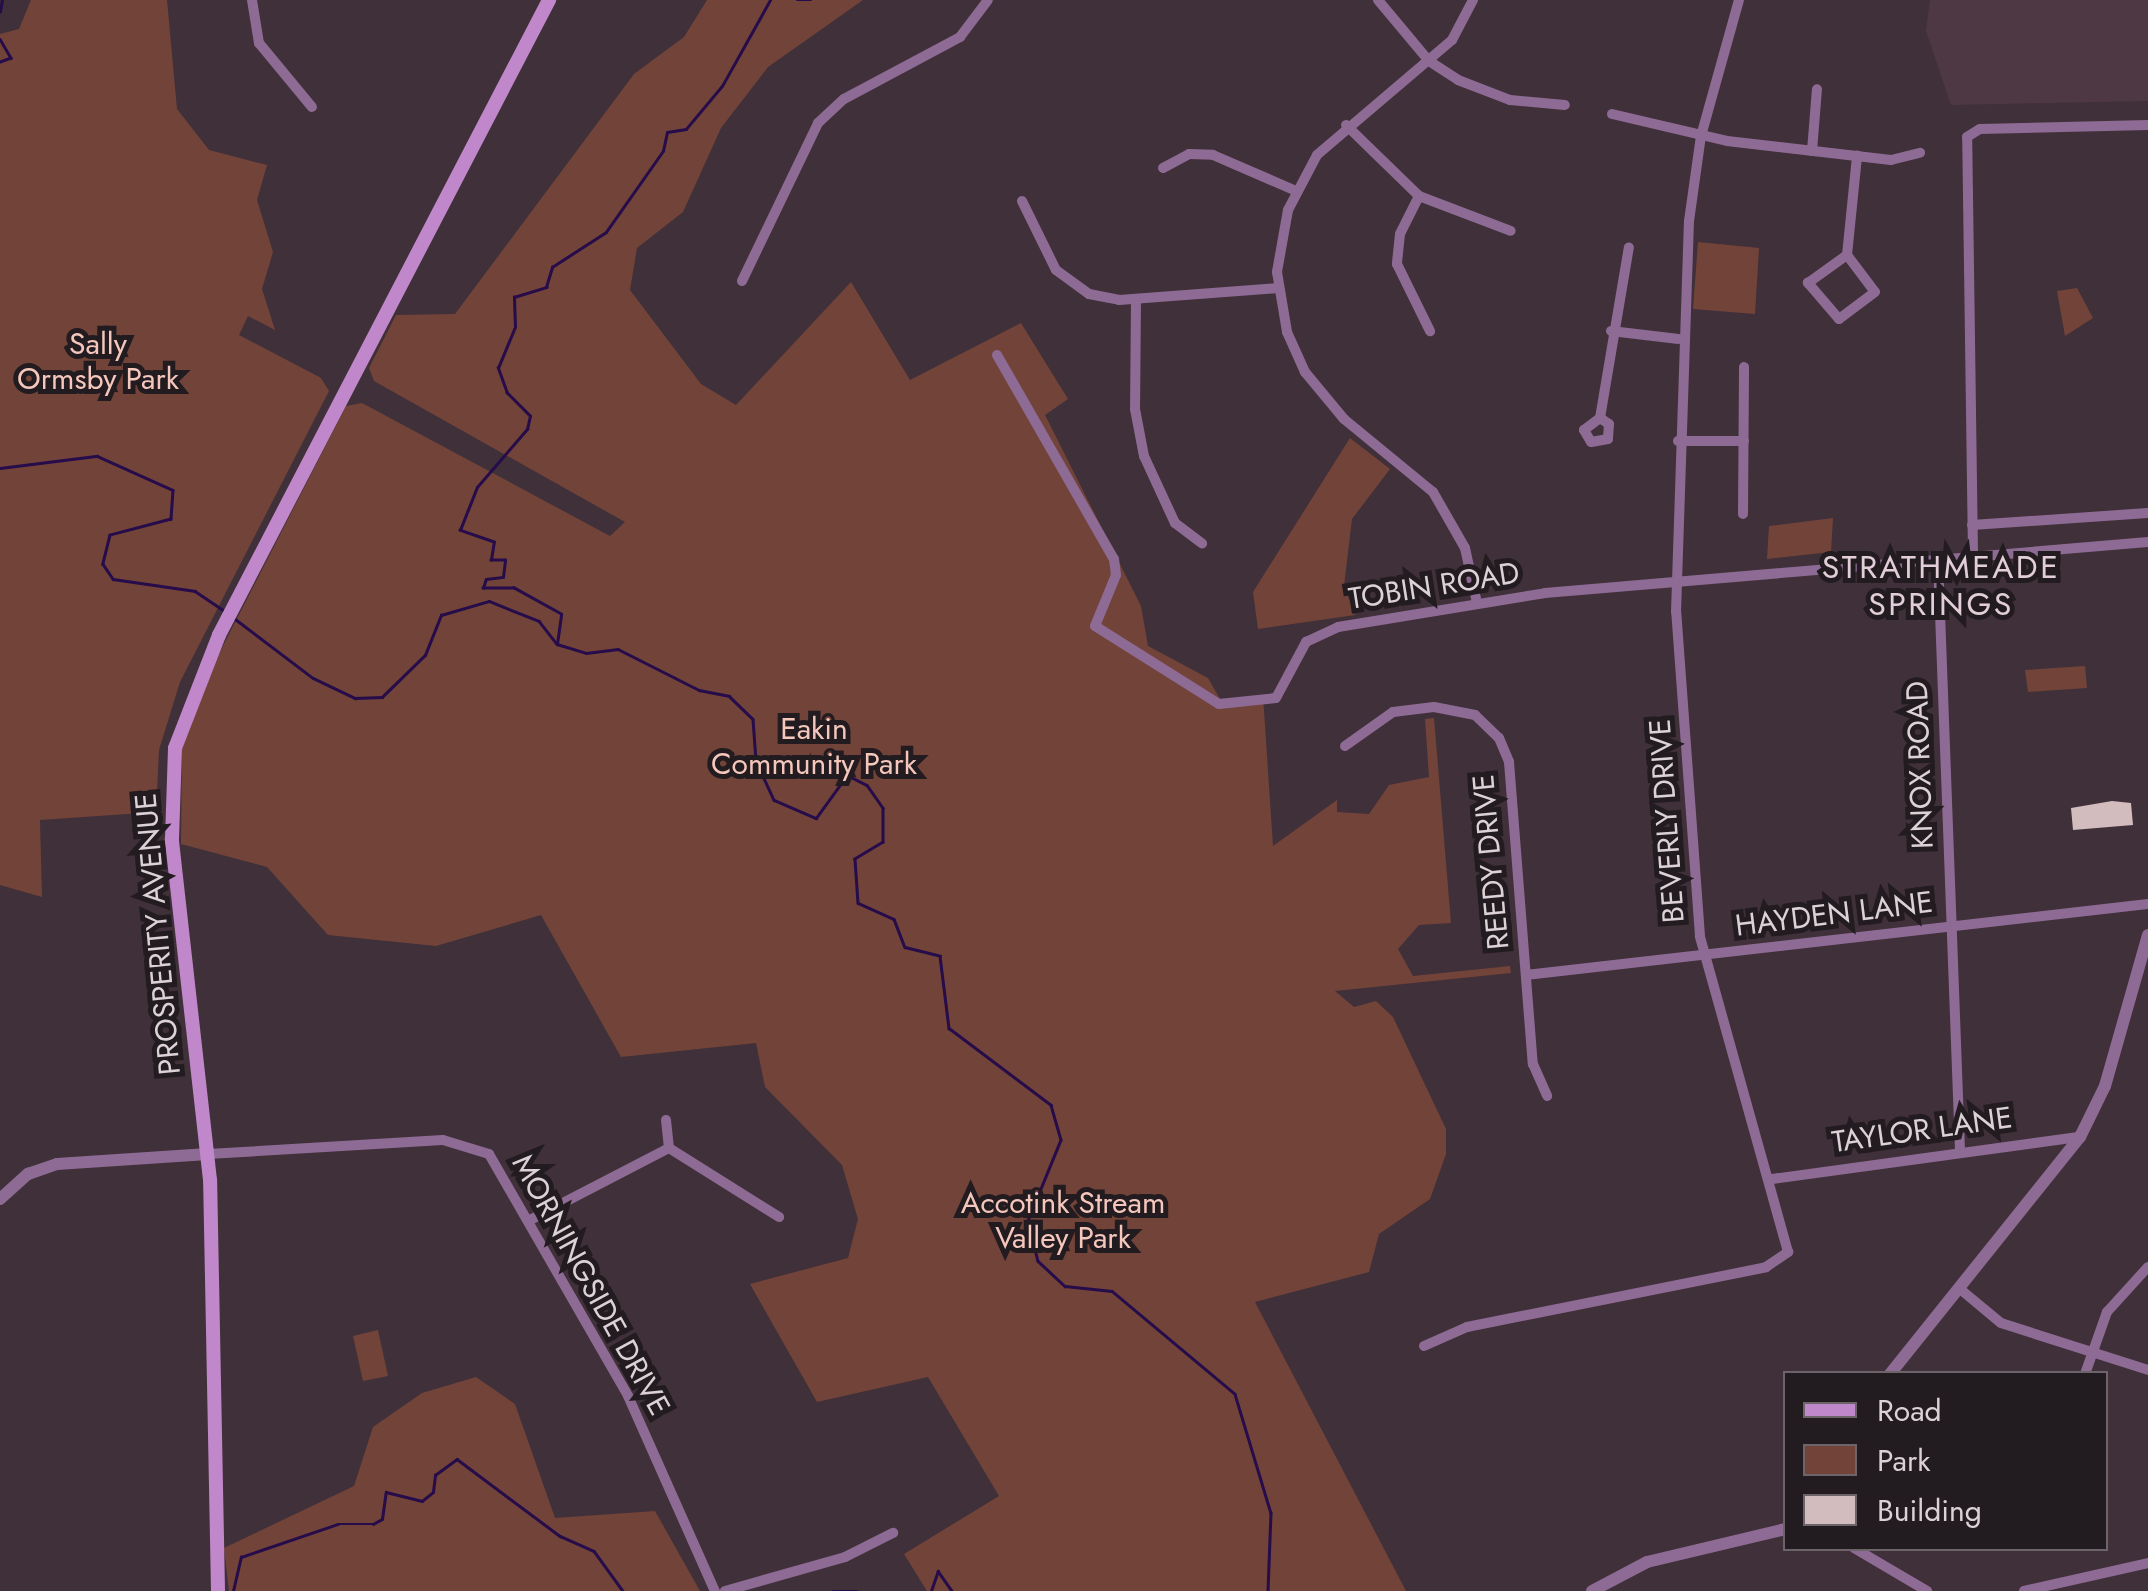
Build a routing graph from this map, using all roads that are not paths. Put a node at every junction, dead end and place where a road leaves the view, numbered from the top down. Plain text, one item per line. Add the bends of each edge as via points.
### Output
1 (252, 0) edge
2 (549, 0) edge
3 (988, 0) edge
4 (1378, 0) edge
5 (1473, 0) edge
6 (1739, 0) edge
7 (1429, 61) junction
8 (1817, 88) dead end
9 (1565, 105) dead end
10 (312, 107) dead end
11 (1612, 114) dead end
12 (1346, 125) junction
13 (2148, 125) edge
14 (1701, 136) junction
15 (1812, 150) junction
16 (1920, 153) dead end
17 (1857, 156) junction
18 (1163, 168) dead end
19 (1296, 190) junction
20 (1419, 196) junction
21 (1022, 201) dead end
22 (1512, 231) dead end
23 (1630, 247) dead end
24 (1847, 255) junction
25 (742, 281) dead end
26 (1278, 288) junction
27 (1136, 299) junction
28 (1430, 330) dead end
29 (1611, 331) junction
30 (1680, 338) junction
31 (997, 354) dead end
32 (1744, 367) dead end
33 (1600, 418) dead end
34 (1678, 441) junction
35 (1744, 441) junction
36 (1743, 514) dead end
37 (2148, 514) edge
38 (1972, 526) junction
39 (2148, 542) edge
40 (1202, 543) dead end
41 (1973, 554) junction
42 (1938, 559) junction
43 (1676, 582) junction
44 (1477, 604) junction
45 (1344, 746) dead end
46 (2148, 904) edge
47 (1950, 925) junction
48 (2148, 936) edge
49 (1704, 954) junction
50 (1526, 975) junction
51 (1547, 1096) dead end
52 (666, 1120) dead end
53 (2080, 1136) junction
54 (670, 1148) junction
55 (1960, 1150) junction
56 (208, 1154) junction
57 (1772, 1178) junction
58 (2, 1193) edge
59 (779, 1218) dead end
60 (532, 1219) junction
61 (2148, 1267) edge
62 (1960, 1288) junction
63 (1424, 1346) dead end
64 (2092, 1352) junction
65 (2148, 1370) edge
66 (1892, 1371) edge
67 (2086, 1371) edge
68 (1783, 1531) edge
69 (892, 1533) dead end
70 (1859, 1551) edge
71 (2148, 1564) edge
72 (218, 1591) edge
73 (715, 1591) edge
74 (725, 1591) edge
75 (1592, 1591) edge
76 (1927, 1591) edge
77 (2024, 1591) edge

1 - 10 street via 259,43
2 - 56 main road, PROSPERITY AVENUE via 237,599 180,723 171,800
3 - 25 street via 960,37 858,90 818,123
4 - 7 street
5 - 7 street via 1452,40
6 - 14 street, BEVERLY DRIVE
7 - 9 street via 1490,94
7 - 12 street
8 - 15 street
11 - 14 street
12 - 19 street
12 - 20 street
13 - 38 street via 1980,129 1968,137
14 - 15 street
14 - 30 street, BEVERLY DRIVE
15 - 17 street
16 - 17 street
17 - 24 street
18 - 19 street via 1189,154 1213,154
19 - 26 street via 1282,230
20 - 22 street
20 - 28 street via 1400,234 1397,264
21 - 27 street via 1066,280 1104,298
23 - 29 street
24 - 24 street via 1875,292 1839,319 1808,283
26 - 27 street
26 - 44 street via 1290,342 1315,388 1446,511
27 - 40 street via 1135,409 1144,456 1175,523
29 - 30 street
29 - 33 street
30 - 34 street, BEVERLY DRIVE
31 - 44 street, TOBIN ROAD via 1114,559 1116,576 1096,626 1204,700 1250,705 1276,698 1306,642 1328,629
32 - 35 street
34 - 35 street
34 - 43 street, BEVERLY DRIVE
35 - 36 street
37 - 38 street
38 - 41 street
39 - 41 street, TOBIN ROAD
41 - 42 street, TOBIN ROAD
42 - 43 street, TOBIN ROAD
42 - 47 street, KNOX ROAD
43 - 44 street, TOBIN ROAD
43 - 49 street, BEVERLY DRIVE
45 - 50 street, REEDY DRIVE via 1382,717 1434,707 1474,715 1499,738 1509,762
46 - 47 street, HAYDEN LANE
47 - 49 street, HAYDEN LANE
47 - 55 street, KNOX ROAD
48 - 53 street via 2110,1072
49 - 50 street, HAYDEN LANE
49 - 57 street, BEVERLY DRIVE
50 - 51 street, REEDY DRIVE via 1533,1064
52 - 54 street
53 - 55 street, TAYLOR LANE
53 - 62 street
54 - 59 street
54 - 60 street
55 - 57 street, TAYLOR LANE
56 - 58 street via 57,1164
56 - 60 street, MORNINGSIDE DRIVE via 466,1143 497,1162
56 - 72 main road, PROSPERITY AVENUE
57 - 63 street, BEVERLY DRIVE via 1789,1261 1467,1327
60 - 73 street, MORNINGSIDE DRIVE via 628,1396
61 - 64 street via 2115,1299
62 - 64 street via 2001,1322
62 - 66 street
64 - 65 street
64 - 67 street
68 - 75 street via 1647,1562
69 - 74 street via 845,1557
70 - 76 street
71 - 77 street

